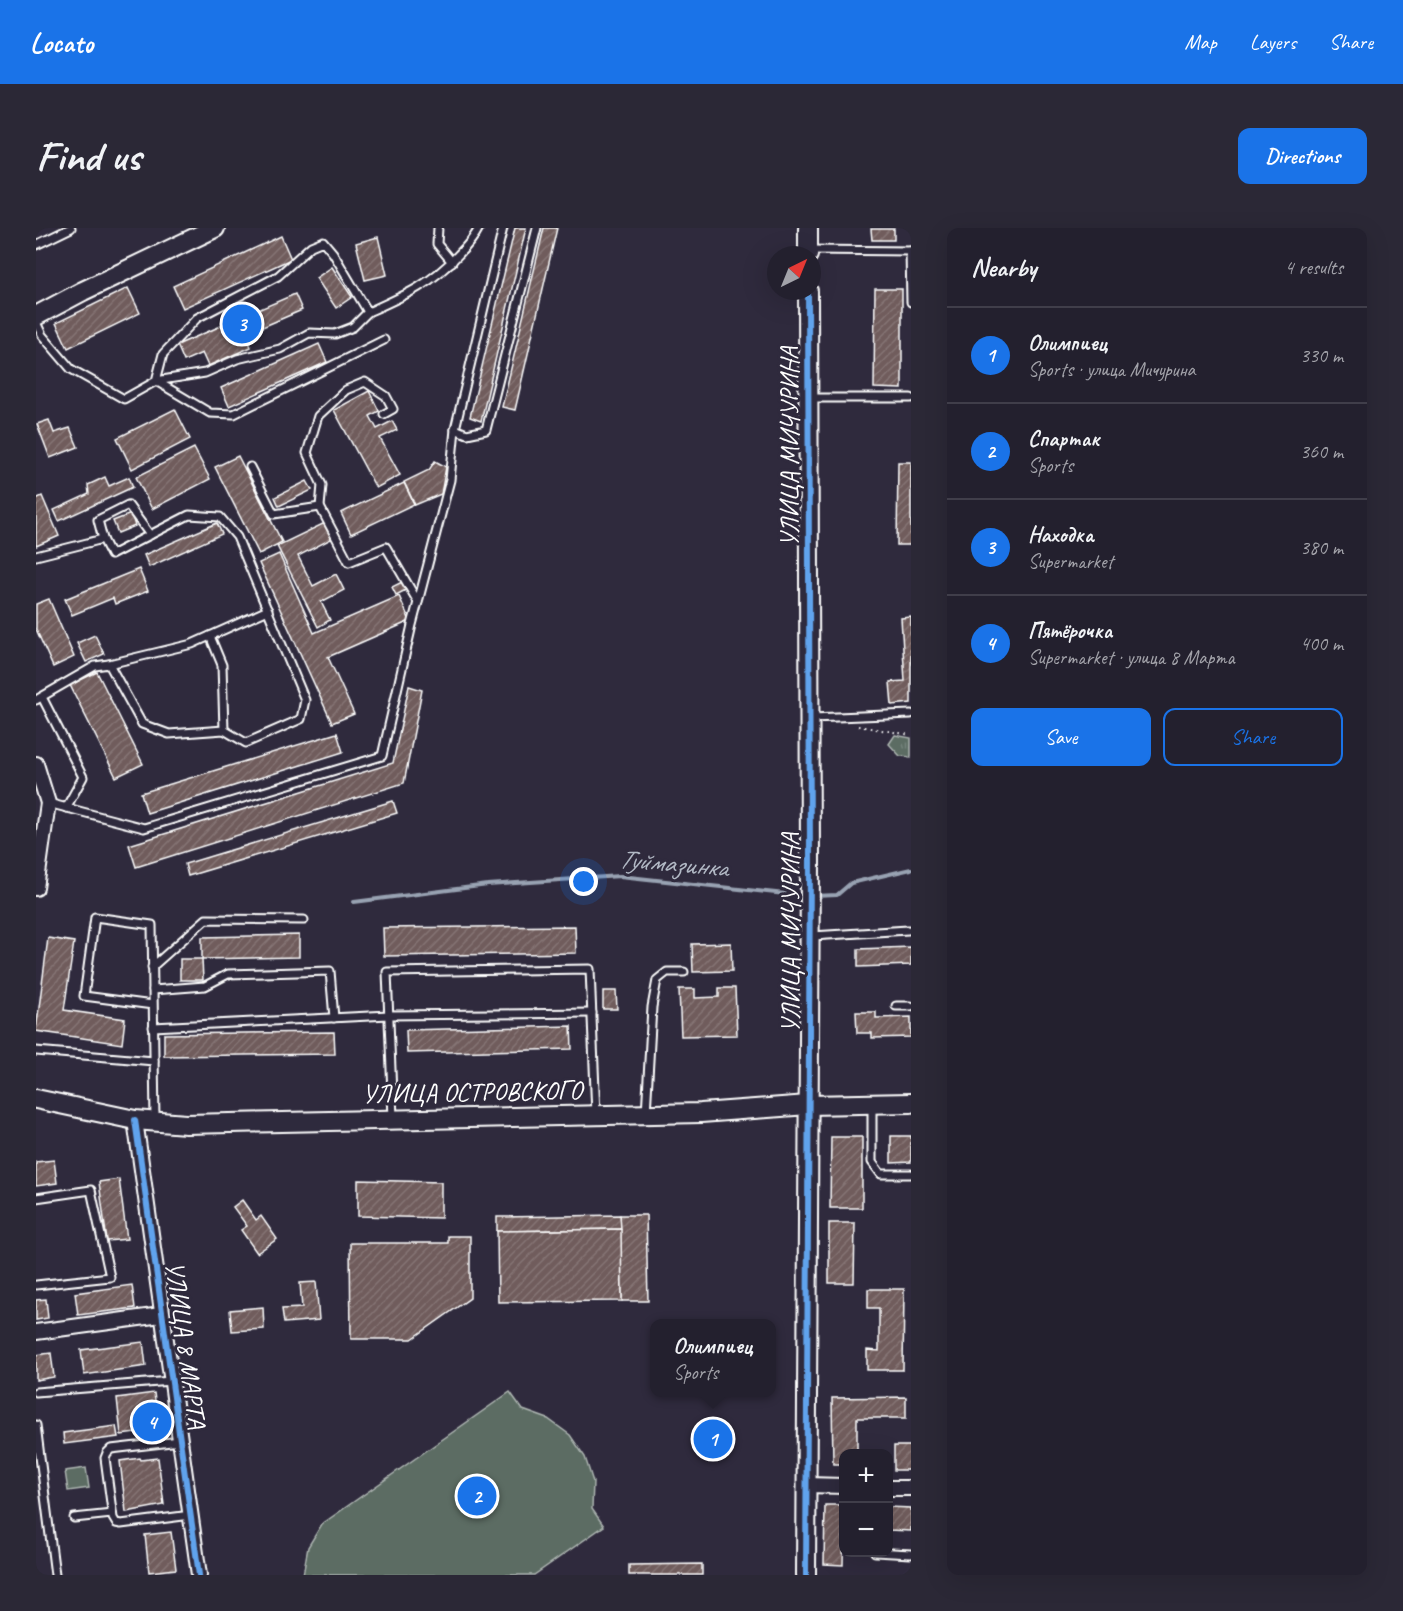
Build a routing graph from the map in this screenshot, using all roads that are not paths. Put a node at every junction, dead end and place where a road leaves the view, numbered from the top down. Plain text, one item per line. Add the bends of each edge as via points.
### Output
1 (71, 228) edge
2 (215, 228) edge
3 (438, 228) edge
4 (479, 228) edge
5 (503, 228) edge
6 (537, 228) edge
7 (808, 228) edge
8 (36, 246) edge
9 (808, 246) edge
10 (911, 251) edge
11 (821, 253) edge
12 (452, 262) junction
13 (808, 300) edge
14 (911, 302) edge
15 (368, 312) junction
16 (36, 316) edge
17 (36, 322) edge
18 (384, 340) dead end
19 (156, 381) junction
20 (808, 398) junction
21 (911, 398) edge
22 (384, 414) dead end
23 (455, 429) junction
24 (250, 467) dead end
25 (320, 507) junction
26 (150, 535) junction
27 (103, 539) junction
28 (36, 556) edge
29 (418, 602) junction
30 (268, 610) junction
31 (210, 636) junction
32 (109, 664) junction
33 (39, 698) edge
34 (911, 714) edge
35 (809, 718) junction
36 (225, 730) junction
37 (36, 764) edge
38 (48, 803) junction
39 (66, 808) junction
40 (37, 886) edge
41 (304, 920) dead end
42 (908, 930) dead end
43 (809, 936) junction
44 (153, 967) junction
45 (684, 972) dead end
46 (153, 990) junction
47 (153, 1005) junction
48 (896, 1006) dead end
49 (911, 1006) edge
50 (592, 1013) junction
51 (388, 1015) junction
52 (334, 1018) junction
53 (153, 1027) junction
54 (36, 1051) edge
55 (154, 1061) junction
56 (36, 1099) edge
57 (872, 1104) junction
58 (911, 1104) edge
59 (808, 1105) junction
60 (646, 1114) junction
61 (596, 1115) junction
62 (393, 1119) junction
63 (135, 1120) junction
64 (155, 1122) junction
65 (911, 1174) edge
66 (36, 1198) edge
67 (36, 1285) edge
68 (161, 1315) junction
69 (36, 1332) edge
70 (171, 1381) junction
71 (36, 1392) edge
72 (36, 1425) edge
73 (180, 1441) junction
74 (807, 1485) junction
75 (839, 1486) edge
76 (893, 1488) edge
77 (911, 1488) edge
78 (45, 1492) junction
79 (36, 1493) edge
80 (112, 1514) junction
81 (190, 1515) junction
82 (74, 1518) dead end
83 (893, 1553) edge
84 (911, 1554) edge
85 (55, 1575) edge
86 (199, 1575) edge
87 (806, 1575) edge

1 - 8 lane
2 - 16 street
3 - 12 lane via 437,244
4 - 12 lane
5 - 23 lane
6 - 23 lane via 486,430 467,434
7 - 9 street
10 - 11 lane
10 - 14 lane
12 - 15 lane via 418,290
13 - 20 street, УЛИЦА МИЧУРИНА
15 - 19 lane via 353,327 335,334 309,333 280,349 237,359 205,373
15 - 19 lane via 323,241 311,246 278,276 197,318 163,354
17 - 19 lane via 71,369 124,399
18 - 19 lane via 234,414 210,413
20 - 21 lane
20 - 35 street, УЛИЦА МИЧУРИНА
22 - 25 lane via 393,409 386,396 365,382 346,390 318,416 306,453 322,484
23 - 29 lane via 450,480
24 - 25 lane via 274,514
25 - 29 lane via 349,562 386,547
26 - 27 lane via 111,555
26 - 27 lane via 128,504 98,520
26 - 30 lane via 189,515 220,517 237,537
27 - 28 lane
29 - 39 lane via 382,756 144,828
30 - 31 lane
30 - 36 lane via 305,700 301,719 246,743
31 - 32 lane
31 - 36 lane via 222,665
32 - 33 lane via 95,666
32 - 36 lane via 142,724 169,734
33 - 39 lane via 83,777
34 - 35 lane
35 - 43 street, УЛИЦА МИЧУРИНА
37 - 38 street
38 - 39 lane
38 - 40 street
41 - 44 lane via 206,919
42 - 43 lane
43 - 59 street, УЛИЦА МИЧУРИНА
44 - 46 lane
44 - 47 lane via 152,926 95,917 84,996
45 - 60 lane via 667,972 657,980
46 - 47 lane
46 - 52 lane via 205,986 228,974 330,971
47 - 53 lane
48 - 49 lane
50 - 51 lane
50 - 51 lane via 590,969 387,972
50 - 61 lane
51 - 52 lane
51 - 62 lane
52 - 53 lane
53 - 55 lane
54 - 55 lane
55 - 64 lane
56 - 63 street, УЛИЦА ОСТРОВСКОГО
57 - 58 street, УЛИЦА ОСТРОВСКОГО
57 - 59 street, УЛИЦА ОСТРОВСКОГО
57 - 65 lane via 872,1162 881,1174
59 - 60 street, УЛИЦА ОСТРОВСКОГО
59 - 74 street, УЛИЦА МИЧУРИНА
60 - 61 street, УЛИЦА ОСТРОВСКОГО
61 - 62 street, УЛИЦА ОСТРОВСКОГО
62 - 64 street, УЛИЦА ОСТРОВСКОГО
63 - 64 street, УЛИЦА ОСТРОВСКОГО
63 - 68 street, УЛИЦА 8 МАРТА
66 - 67 lane via 91,1190 110,1277
68 - 69 street
68 - 70 street, УЛИЦА 8 МАРТА
70 - 71 lane
70 - 73 street, УЛИЦА 8 МАРТА
72 - 78 lane
73 - 80 lane via 108,1451 105,1458
73 - 81 street, УЛИЦА 8 МАРТА
74 - 75 street
74 - 87 street, УЛИЦА МИЧУРИНА
76 - 77 street
78 - 79 lane
78 - 85 lane
80 - 81 lane via 114,1521 121,1524
80 - 82 lane
81 - 86 street, УЛИЦА 8 МАРТА
83 - 84 lane

